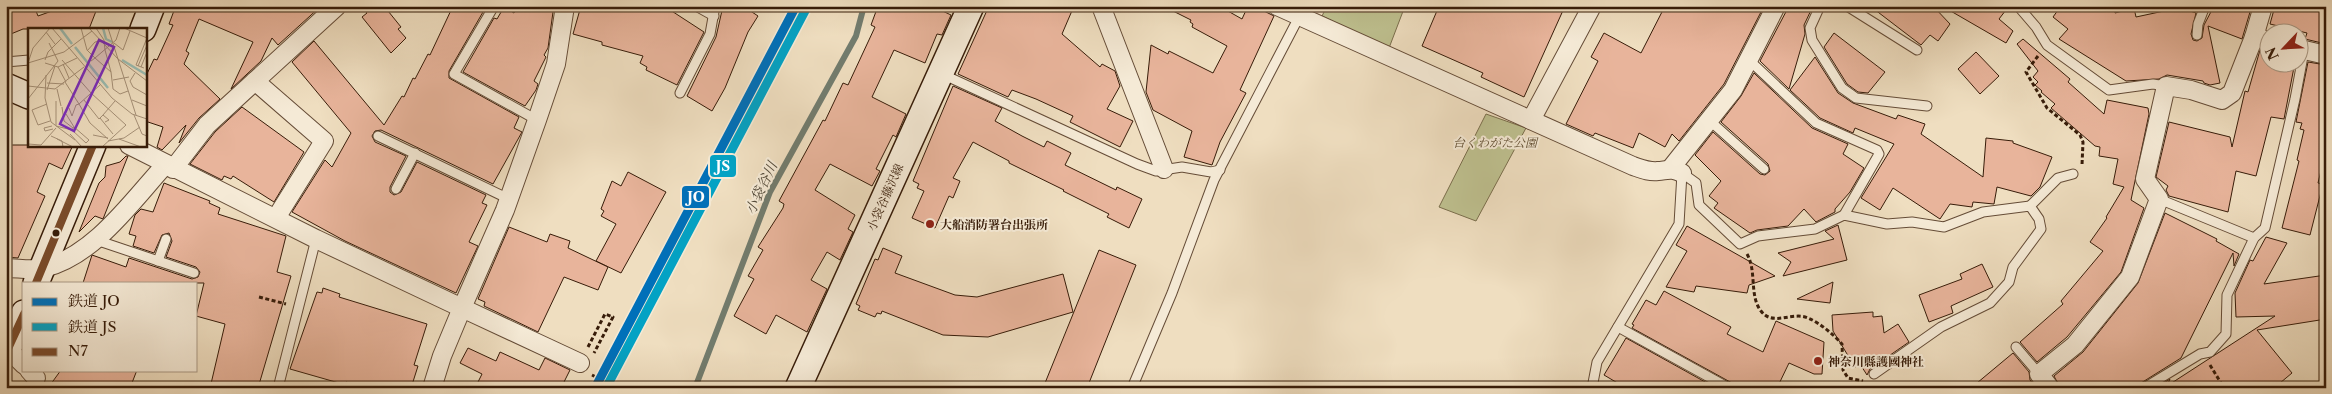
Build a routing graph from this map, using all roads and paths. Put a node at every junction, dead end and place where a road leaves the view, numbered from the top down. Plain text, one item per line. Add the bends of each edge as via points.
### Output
1 (152, 6) edge
2 (336, 6) edge
3 (494, 6) edge
4 (565, 6) edge
5 (696, 6) edge
6 (715, 6) edge
7 (971, 6) edge
8 (1101, 6) edge
9 (1277, 6) edge
10 (1592, 6) edge
11 (1776, 6) edge
12 (1820, 6) edge
13 (1847, 6) edge
14 (2018, 6) edge
15 (2205, 6) edge
16 (2264, 6) edge
17 (714, 16) junction
18 (1304, 16) junction
19 (2263, 22) edge
20 (143, 28) edge
21 (2197, 35) dead end
22 (2260, 43) edge
23 (2047, 45) junction
24 (1917, 50) dead end
25 (2310, 52) edge
26 (2326, 55) edge
27 (28, 60) edge
28 (1750, 61) junction
29 (6, 62) edge
30 (2299, 72) edge
31 (941, 73) junction
32 (255, 81) junction
33 (6, 86) edge
34 (2166, 86) junction
35 (680, 93) dead end
36 (28, 96) edge
37 (1927, 106) dead end
38 (537, 120) junction
39 (1531, 120) junction
40 (1710, 121) junction
41 (378, 136) dead end
42 (93, 146) edge
43 (131, 146) edge
44 (415, 153) junction
45 (169, 167) junction
46 (1164, 169) junction
47 (1764, 169) dead end
48 (1220, 170) junction
49 (1677, 171) junction
50 (2072, 174) joint
51 (396, 189) dead end
52 (509, 199) junction
53 (2159, 199) junction
54 (2030, 206) junction
55 (1844, 215) junction
56 (276, 218) junction
57 (2254, 238) junction
58 (166, 239) dead end
59 (316, 239) junction
60 (96, 240) junction
61 (1740, 244) junction
62 (158, 261) junction
63 (6, 268) edge
64 (194, 274) dead end
65 (39, 276) edge
66 (259, 297) dead end
67 (298, 307) junction
68 (462, 308) junction
69 (1618, 327) junction
70 (2016, 347) dead end
71 (2204, 353) junction
72 (586, 364) junction
73 (1872, 378) joint
74 (2045, 381) edge
75 (278, 388) edge
76 (432, 388) edge
77 (618, 388) edge
78 (798, 388) edge
79 (1132, 388) edge
80 (1592, 388) edge
81 (1729, 388) edge
82 (2144, 388) edge
83 (2224, 388) edge

1 - 20 main road
2 - 32 street
3 - 38 lane via 454,74
4 - 38 street via 556,64
5 - 17 lane
6 - 17 lane
7 - 31 main road, 小袋谷藤沢線
8 - 46 street
9 - 18 street
10 - 39 street
11 - 28 street
12 - 37 lane via 1810,28 1812,40 1842,88 1856,98
13 - 24 lane
14 - 23 lane via 2036,26
15 - 21 lane
16 - 19 street
17 - 35 lane via 706,42
18 - 39 street
18 - 48 lane
22 - 34 street via 2232,93 2222,100
23 - 34 lane via 2109,90 2153,84
23 - 50 path via 2026,72 2047,108 2080,135 2084,159 2080,169
25 - 26 street
27 - 29 lane
28 - 40 street via 1734,90
28 - 55 lane via 1816,123 1877,150 1879,154
30 - 57 lane via 2265,228
31 - 46 lane via 1137,164 1156,171
31 - 78 main road, 小袋谷藤沢線
32 - 45 street via 207,125
32 - 56 street via 324,142
33 - 36 main road
34 - 53 street via 2145,179
38 - 52 street
39 - 49 street via 1646,171
40 - 47 lane
40 - 49 street
41 - 44 lane
42 - 65 main road
43 - 45 street
44 - 51 lane
44 - 52 lane
45 - 56 street
45 - 60 street
46 - 48 lane
48 - 79 lane
49 - 61 lane via 1696,183 1700,205
49 - 69 lane via 1679,224
50 - 54 lane via 2058,178
52 - 68 street
53 - 57 lane
53 - 74 street via 2130,277
54 - 55 lane via 1983,212 1944,227 1912,222 1887,224
54 - 73 lane via 2039,219 2041,229 2013,267 2009,282 1990,303 1941,326
55 - 61 lane via 1815,229 1758,236
56 - 59 street
57 - 71 lane via 2227,295 2226,334 2210,352
58 - 62 lane
59 - 67 lane
59 - 68 street
60 - 62 lane
60 - 65 street
61 - 73 path via 1750,258 1757,303 1765,315 1776,319 1795,315 1809,318 1842,344 1843,370 1848,378
62 - 64 lane
63 - 65 street
66 - 67 path
67 - 75 lane
68 - 72 street
68 - 76 street
69 - 80 lane via 1597,362
69 - 81 lane
70 - 74 lane
71 - 82 lane
71 - 83 path
72 - 72 path via 605,314 613,317
72 - 77 path

